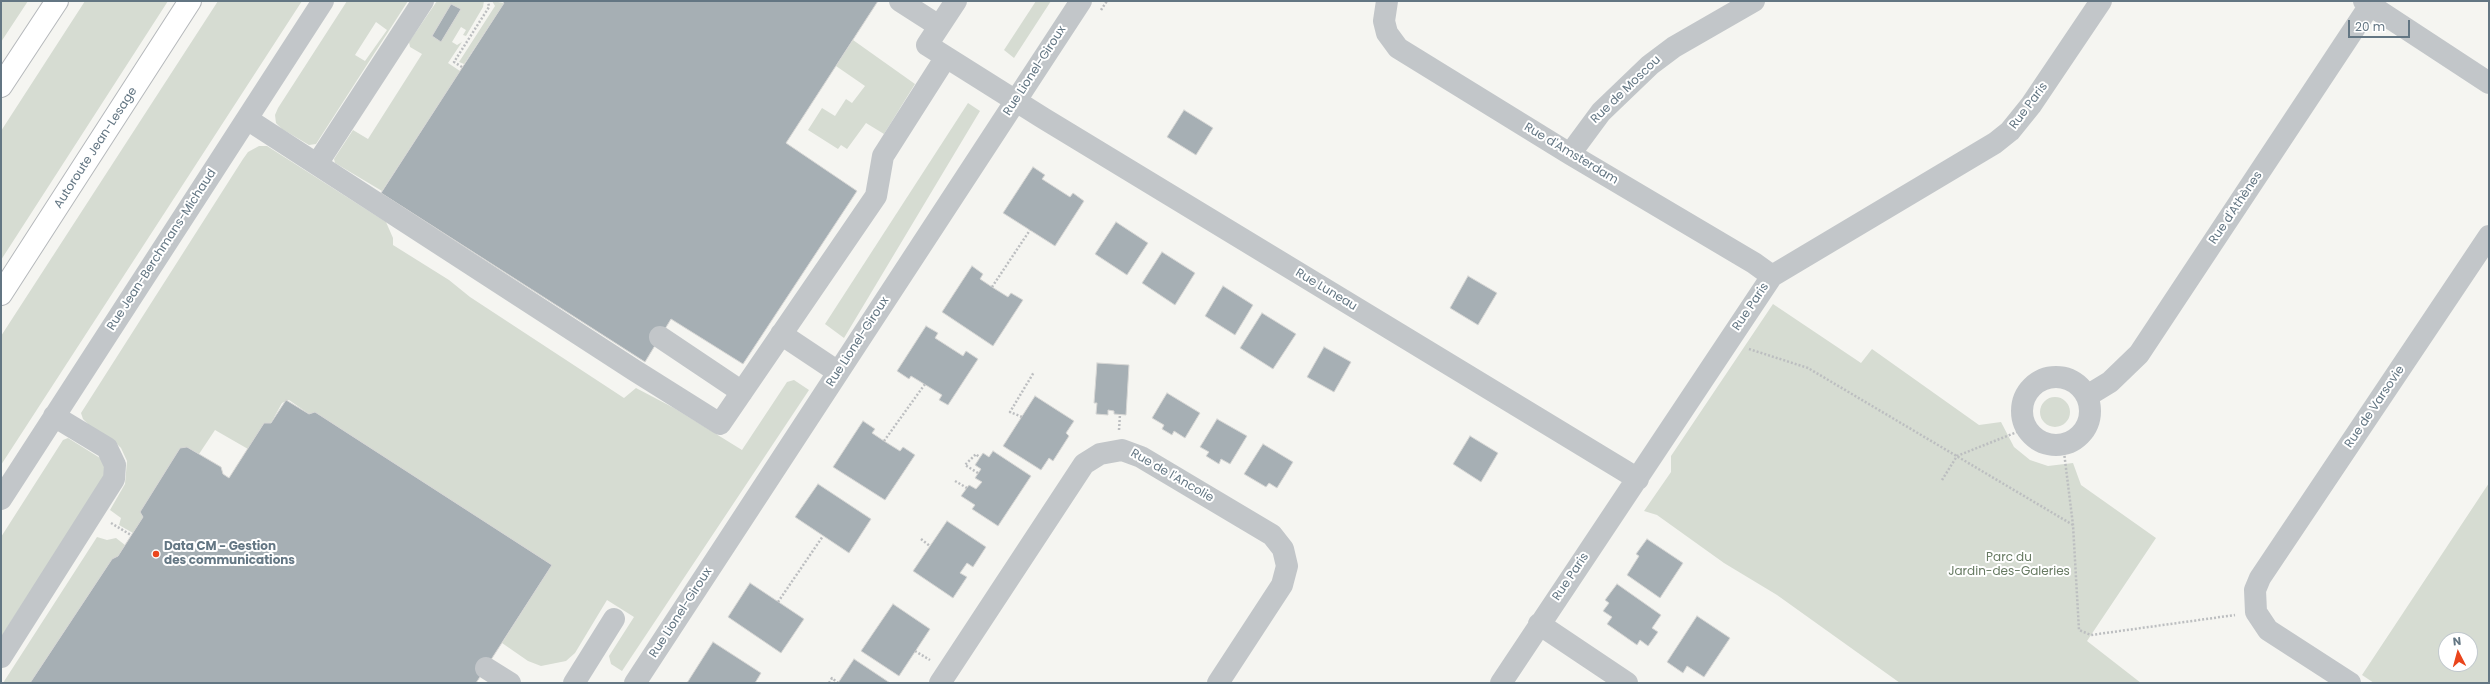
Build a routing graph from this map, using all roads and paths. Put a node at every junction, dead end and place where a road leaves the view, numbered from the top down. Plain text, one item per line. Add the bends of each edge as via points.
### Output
1 (57, 1) edge
2 (190, 1) edge
3 (323, 1) edge
4 (423, 1) edge
5 (488, 1) edge
6 (900, 1) edge
7 (956, 1) edge
8 (1081, 1) edge
9 (1754, 1) edge
10 (2101, 1) edge
11 (2367, 3) edge
12 (1385, 11) edge
13 (939, 26) junction
14 (946, 57) junction
15 (462, 67) dead end
16 (2489, 83) edge
17 (1, 86) edge
18 (1015, 101) junction
19 (247, 119) junction
20 (1570, 154) junction
21 (317, 164) junction
22 (1030, 230) dead end
23 (2489, 236) edge
24 (1772, 276) junction
25 (992, 287) dead end
26 (1, 294) edge
27 (781, 334) junction
28 (660, 337) dead end
29 (1746, 353) dead end
30 (838, 372) junction
31 (1034, 372) dead end
32 (925, 384) dead end
33 (742, 392) junction
34 (2086, 396) junction
35 (54, 416) junction
36 (1022, 417) dead end
37 (2027, 428) junction
38 (884, 441) dead end
39 (2063, 444) junction
40 (1957, 456) junction
41 (980, 458) dead end
42 (978, 473) dead end
43 (1638, 479) junction
44 (956, 480) dead end
45 (1942, 480) dead end
46 (967, 488) dead end
47 (1, 499) edge
48 (106, 520) dead end
49 (2073, 525) junction
50 (131, 535) dead end
51 (823, 536) dead end
52 (921, 539) dead end
53 (930, 546) dead end
54 (778, 602) dead end
55 (2242, 614) dead end
56 (614, 619) dead end
57 (1540, 624) junction
58 (1, 657) edge
59 (486, 668) dead end
60 (510, 683) edge
61 (574, 683) edge
62 (635, 683) edge
63 (829, 683) edge
64 (838, 683) edge
65 (940, 683) edge
66 (1218, 683) edge
67 (1500, 683) edge
68 (1627, 683) edge
69 (2350, 683) edge

1 - 17 highway
2 - 26 highway, Autoroute Jean-Lesage
3 - 19 street, Rue Jean-Berchmans-Michaud
4 - 21 street
5 - 15 path via 489,7 454,62
6 - 13 street
7 - 13 street
8 - 18 street, Rue Lionel-Giroux
9 - 20 street, Rue de Moscou via 1674,47 1650,65 1601,112
10 - 24 street, Rue Paris via 2031,106 2010,132
11 - 16 street
11 - 34 street, Rue d'Athènes via 2139,354 2110,382
12 - 20 street, Rue d'Amsterdam via 1387,33 1398,48
13 - 14 street, Rue Luneau via 927,45
14 - 18 street, Rue Luneau
14 - 27 street via 883,156 876,196
18 - 30 street, Rue Lionel-Giroux
18 - 43 street, Rue Luneau
19 - 21 street
19 - 35 street, Rue Jean-Berchmans-Michaud
20 - 24 street, Rue d'Amsterdam
21 - 33 street via 720,424
22 - 25 path
23 - 69 street, Rue de Varsovie via 2260,578 2255,590 2256,612 2268,630
24 - 43 street, Rue Paris
27 - 30 street
27 - 33 street
28 - 33 street
29 - 40 path via 1750,347 1761,354 1808,368
30 - 62 street, Rue Lionel-Giroux
31 - 36 path via 1010,412
32 - 38 path
34 - 37 street via 2080,387 2070,380 2053,377 2036,382 2023,401 2022,413
34 - 39 street via 2090,406 2086,426 2077,437
35 - 47 street, Rue Jean-Berchmans-Michaud
35 - 58 street via 107,448 115,465 114,479
37 - 39 street via 2040,441 2051,445
37 - 40 path
39 - 49 path
40 - 45 path
40 - 49 path
41 - 42 path via 976,454 965,465
43 - 57 street, Rue Paris
44 - 46 path
48 - 50 path
49 - 55 path via 2078,627 2082,633 2091,635
51 - 54 path
52 - 53 path
56 - 61 street
57 - 67 street, Rue Paris
57 - 68 street
59 - 60 street
63 - 64 path via 832,678
65 - 66 street, Rue de l'Ancolie via 1084,464 1102,453 1122,450 1133,452 1272,535 1283,549 1287,566 1282,585

